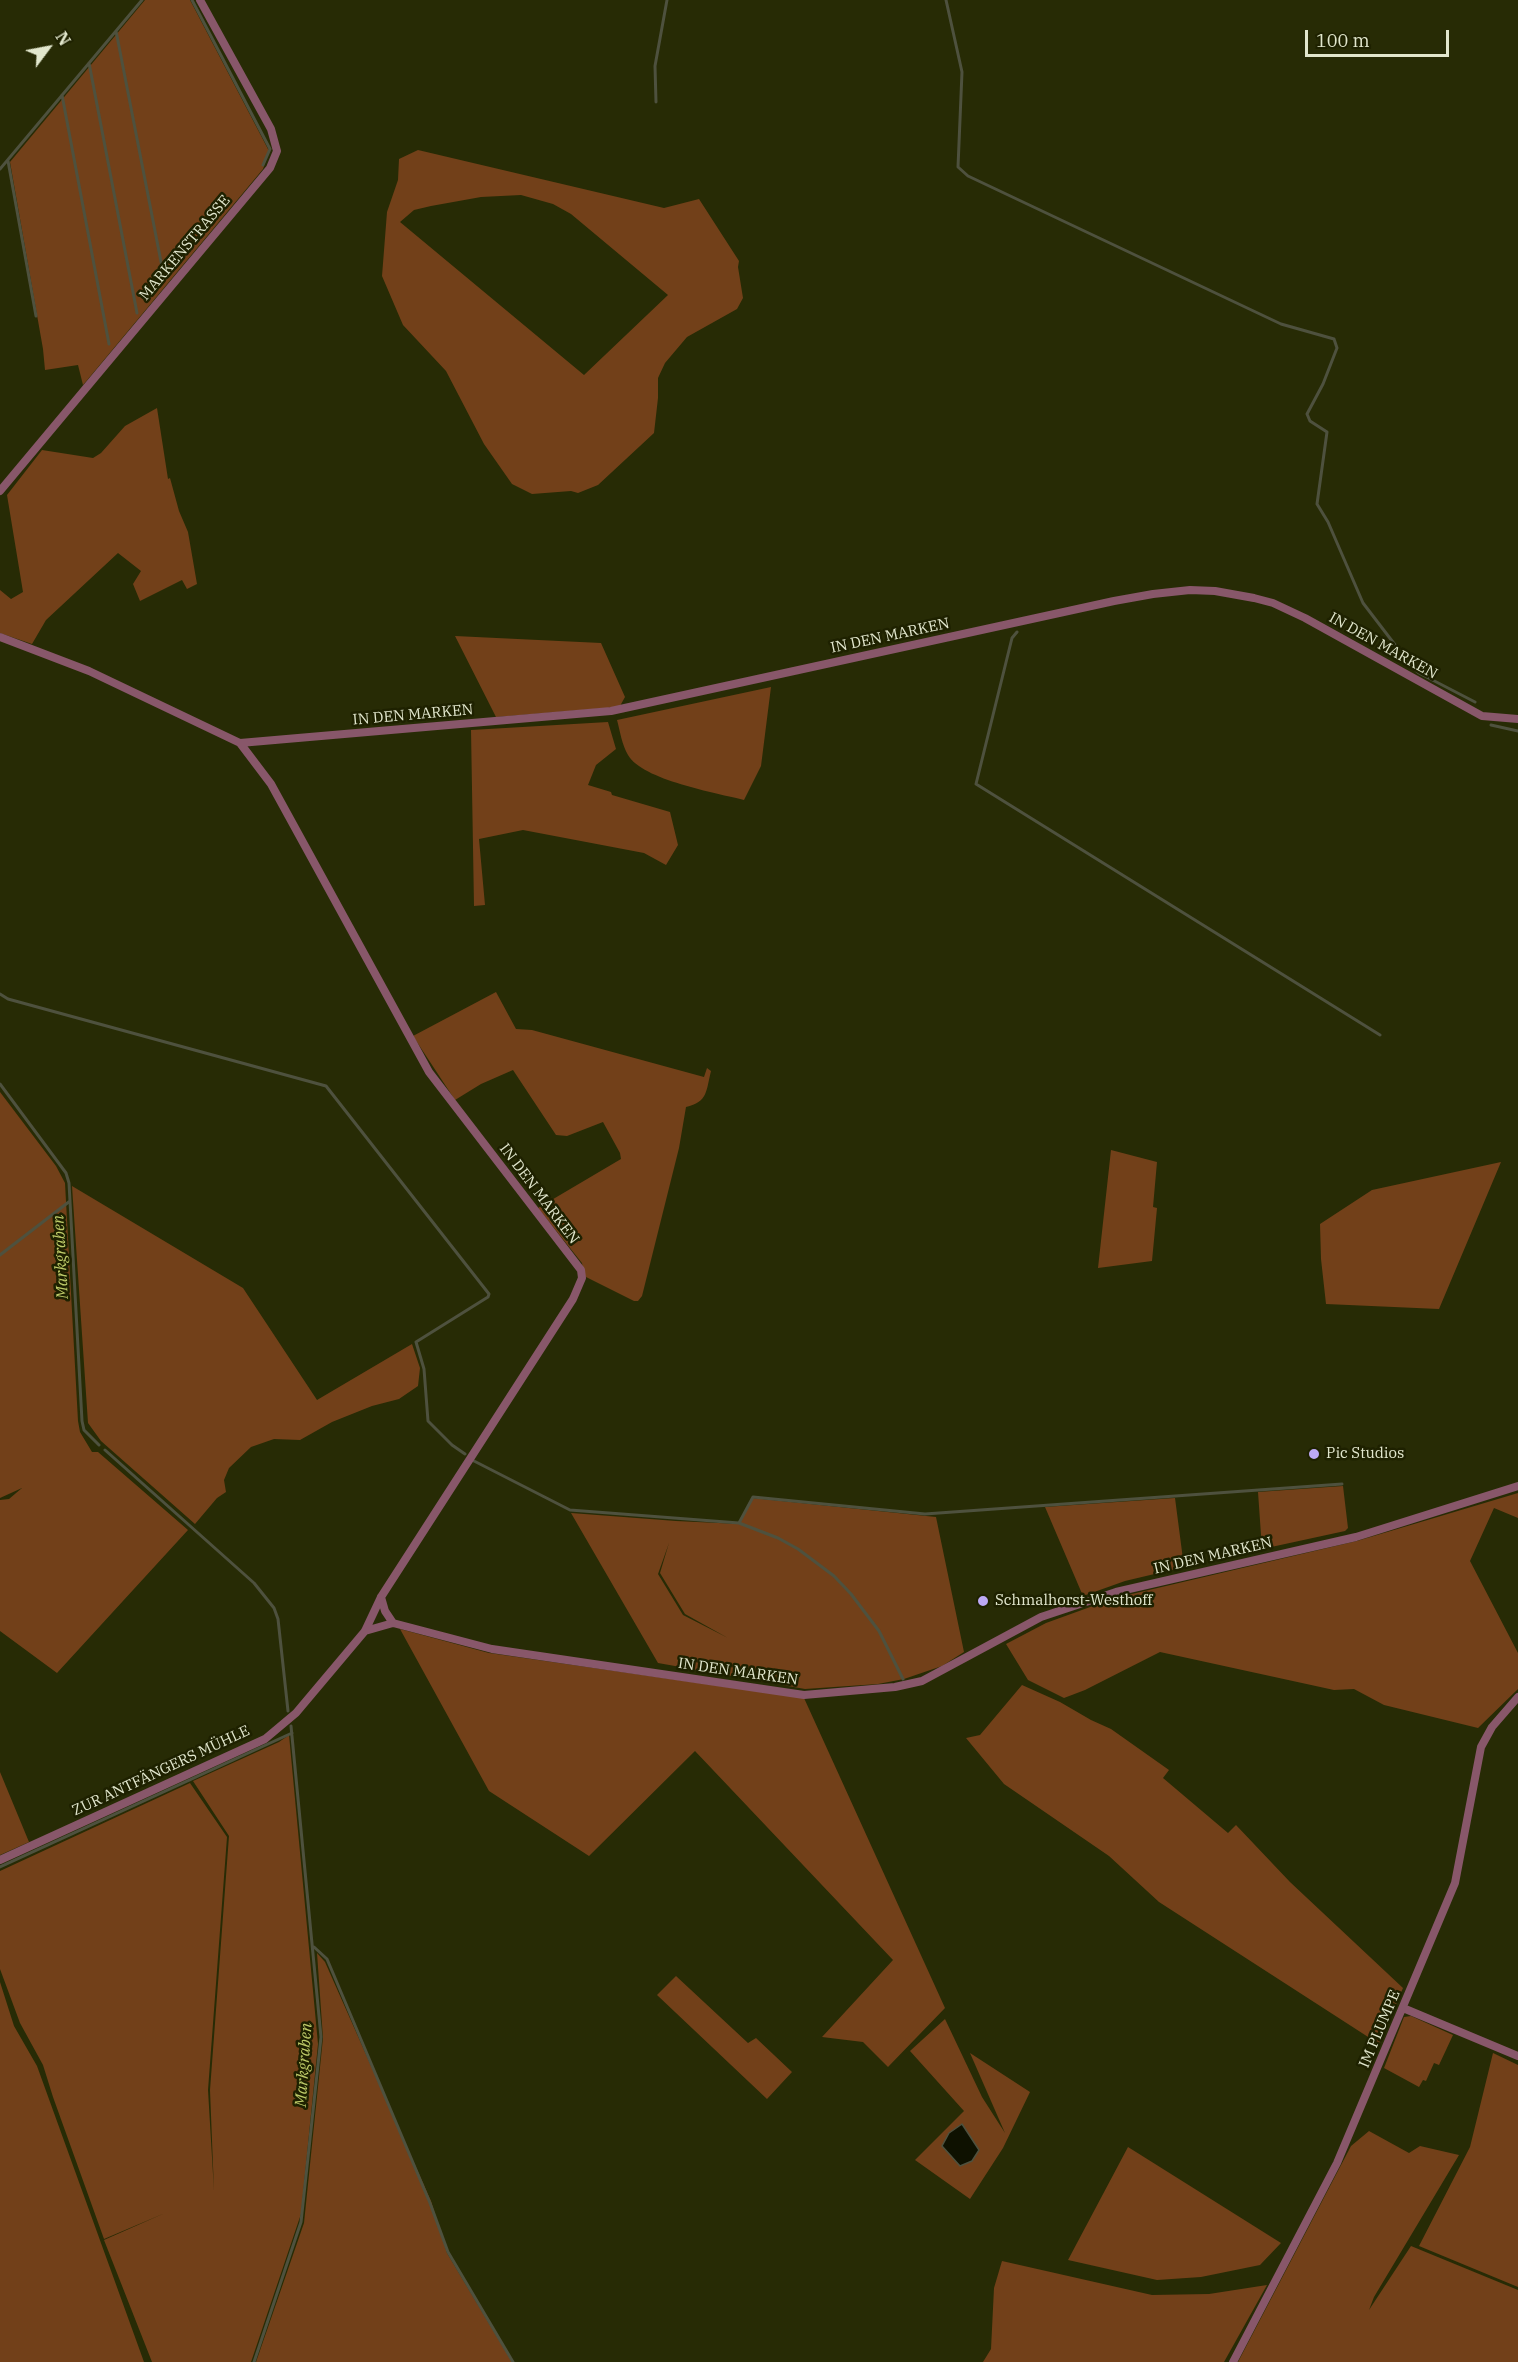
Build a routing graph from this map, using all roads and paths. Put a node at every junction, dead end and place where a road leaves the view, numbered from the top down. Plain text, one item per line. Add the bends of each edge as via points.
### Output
1 (200, 0) edge
2 (0, 491) edge
3 (0, 637) edge
4 (1518, 719) edge
5 (240, 743) junction
6 (1518, 1486) edge
7 (381, 1597) junction
8 (393, 1623) junction
9 (365, 1631) junction
10 (1518, 1697) edge
11 (0, 1860) edge
12 (1403, 2007) junction
13 (1518, 2056) edge
14 (1233, 2362) edge

1 - 2 street, MARKENSTRASSE via 271,129 277,151 270,168
3 - 5 street, IN DEN MARKEN via 89,671
4 - 5 street, IN DEN MARKEN via 1482,716 1273,603 1235,594 1190,590 1114,601 611,711
5 - 7 street, IN DEN MARKEN via 271,784 429,1072 580,1270 582,1278 573,1299
6 - 8 street, IN DEN MARKEN via 1356,1538 1116,1592 1041,1617 922,1681 894,1687 804,1695 492,1649
7 - 8 street
7 - 9 street, IN DEN MARKEN
8 - 9 street
9 - 11 street, ZUR ANTFÄNGERS MÜHLE via 296,1713 265,1739
10 - 12 street, IM PLUMPE via 1492,1727 1481,1747 1455,1882
12 - 13 street
12 - 14 street, IM PLUMPE via 1337,2163

